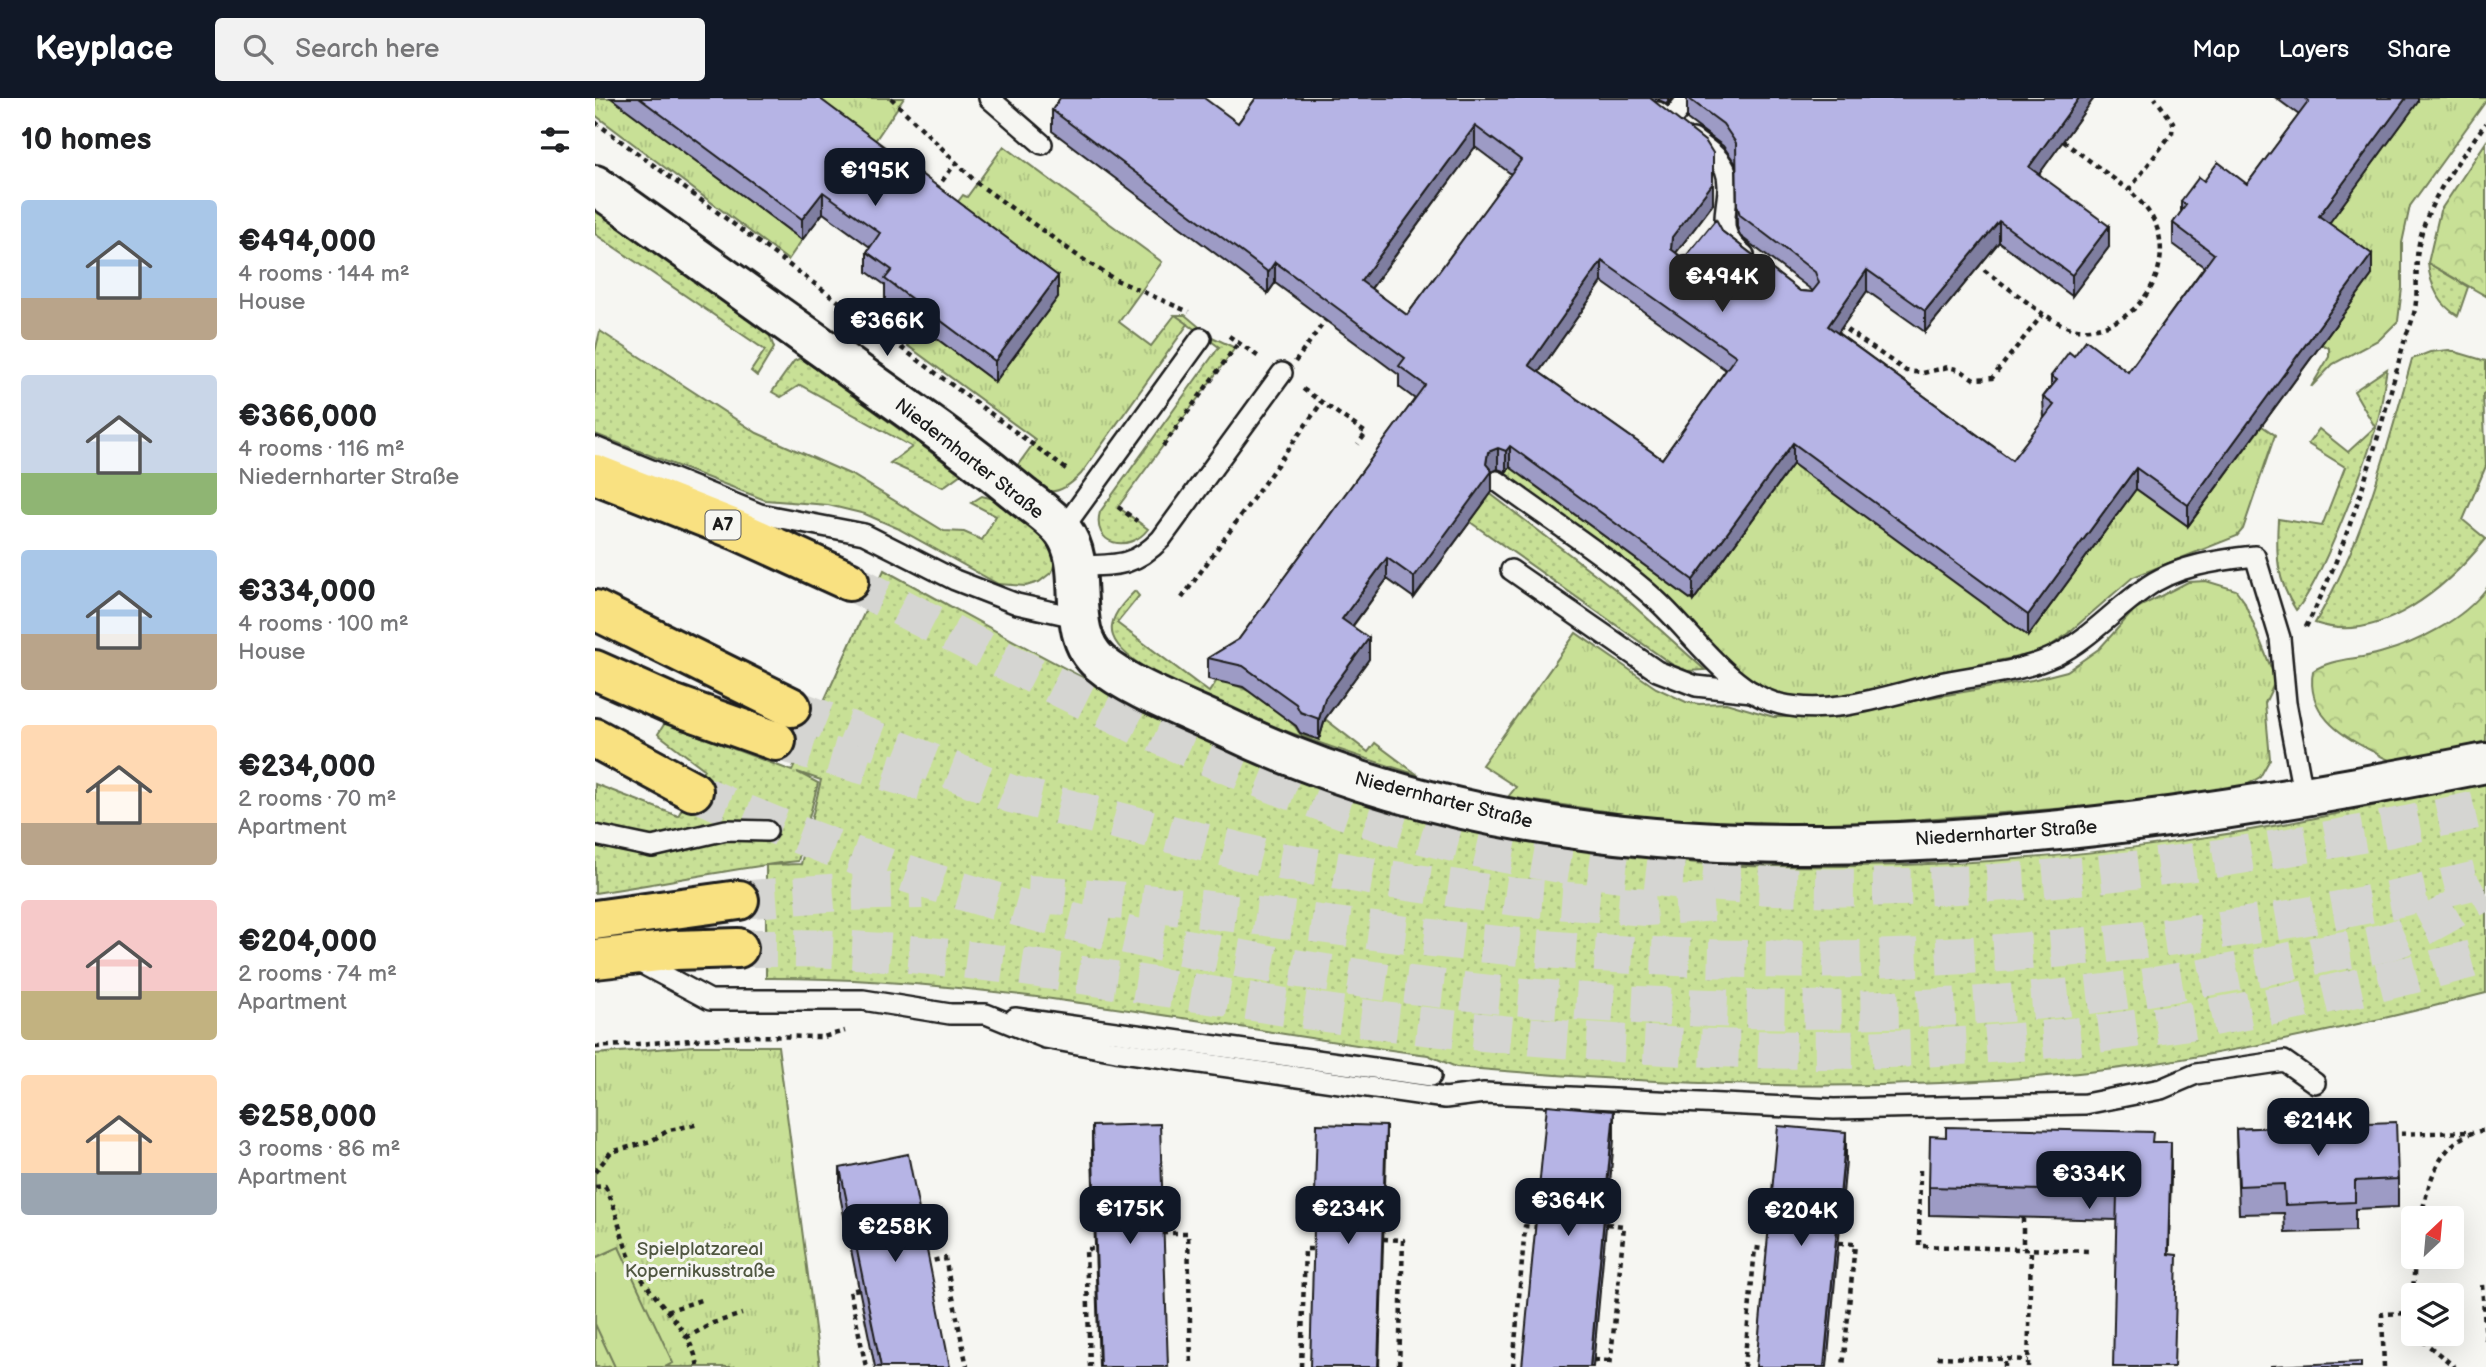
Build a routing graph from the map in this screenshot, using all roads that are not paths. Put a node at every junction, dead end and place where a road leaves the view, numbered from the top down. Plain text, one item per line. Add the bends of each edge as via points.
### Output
1 (989, 98) edge
2 (1688, 98) edge
3 (1042, 144) dead end
4 (595, 185) edge
5 (1724, 209) junction
6 (1707, 231) edge
7 (1762, 269) edge
8 (1201, 338) dead end
9 (1288, 368) road end
10 (595, 447) edge
11 (595, 474) edge
12 (1497, 481) edge
13 (1062, 530) junction
14 (1076, 566) junction
15 (1511, 570) dead end
16 (849, 581) tunnel mouth
17 (595, 610) edge
18 (1080, 618) junction
19 (595, 670) edge
20 (1756, 692) junction
21 (595, 738) edge
22 (2486, 763) edge
23 (693, 790) tunnel mouth
24 (2304, 798) junction
25 (767, 831) dead end
26 (595, 835) edge
27 (739, 900) tunnel mouth
28 (595, 920) edge
29 (738, 948) tunnel mouth
30 (610, 957) edge
31 (986, 1014) junction
32 (1431, 1076) dead end
33 (2315, 1083) dead end

1 - 3 lane
2 - 5 lane via 1664,116 1715,155 1725,170
4 - 13 street, Niedernharter Straße via 981,461
5 - 6 lane
5 - 7 lane via 1730,243
8 - 13 lane
9 - 14 lane via 1149,552 1122,565
10 - 18 lane via 760,514 864,534 955,580 1017,604
11 - 16 highway, A7 via 737,530
12 - 20 lane via 1655,599 1710,658
13 - 14 street, Niedernharter Straße
14 - 18 street, Niedernharter Straße
15 - 20 lane via 1657,671 1696,686
17 - 19 highway via 783,724 669,703
18 - 24 street, Niedernharter Straße via 1095,659 1120,676 1255,741 1406,794 1560,826 1685,840 1825,843 2123,824
20 - 24 lane via 1776,704 1838,707 2030,666 2075,644 2145,587 2219,560 2255,556 2280,638
21 - 23 highway
22 - 24 street, Niedernharter Straße
25 - 26 lane via 726,830 652,847
27 - 28 highway
29 - 30 highway
30 - 31 lane via 710,1000 863,1000 950,1014
31 - 32 lane
31 - 33 lane via 1045,1038 1081,1045 1445,1098 1484,1093 1834,1109 2085,1104 2161,1089 2196,1074 2284,1061

